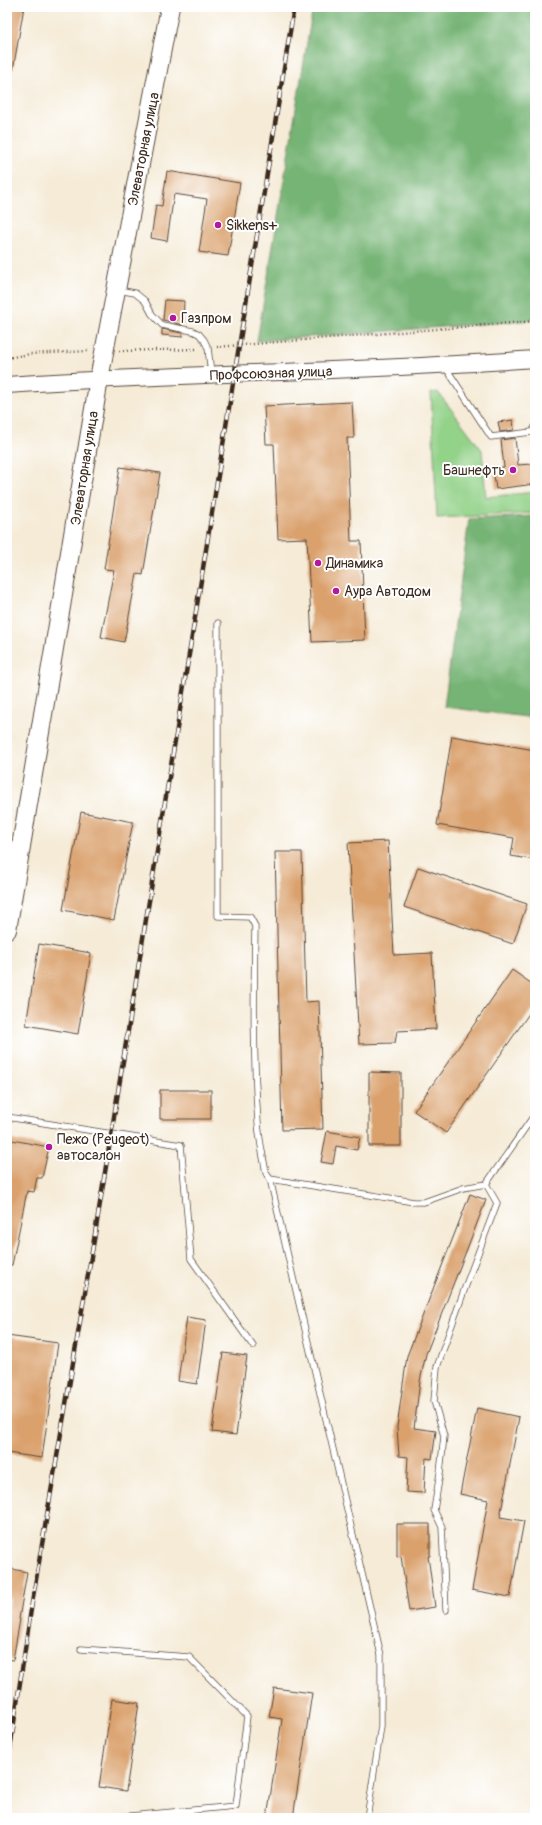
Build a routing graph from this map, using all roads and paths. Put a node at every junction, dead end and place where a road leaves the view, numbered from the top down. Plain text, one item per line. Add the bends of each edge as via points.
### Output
1 (170, 7) edge
2 (115, 290) junction
3 (535, 322) edge
4 (208, 348) junction
5 (104, 351) junction
6 (7, 358) edge
7 (535, 359) edge
8 (444, 366) junction
9 (211, 375) junction
10 (99, 379) junction
11 (7, 385) edge
12 (535, 426) edge
13 (218, 624) dead end
14 (7, 930) edge
15 (535, 1114) edge
16 (7, 1117) edge
17 (270, 1179) junction
18 (486, 1184) junction
19 (253, 1346) dead end
20 (446, 1610) dead end
21 (81, 1649) dead end
22 (109, 1818) edge
23 (367, 1818) edge

1 - 2 main road, Элеваторная улица
2 - 4 lane via 135,294 145,301 162,325 193,331 204,340
2 - 5 main road, Элеваторная улица
3 - 4 path
4 - 5 path
4 - 9 lane
5 - 6 path via 30,354
5 - 10 main road, Элеваторная улица
7 - 8 main road, Профсоюзная улица
8 - 9 main road, Профсоюзная улица
8 - 12 lane via 491,437 532,432
9 - 10 main road, Профсоюзная улица
10 - 11 main road, Профсоюзная улица
10 - 14 main road, Элеваторная улица
13 - 17 lane via 218,916 250,917 255,926 253,1022 258,1124 266,1173
15 - 18 lane
16 - 19 lane via 181,1145 191,1259
17 - 18 lane via 414,1202 424,1202 463,1188
17 - 23 lane via 382,1654 381,1726
18 - 20 lane via 497,1203 438,1367 434,1401 444,1436 434,1510 442,1527
21 - 22 lane via 189,1657 247,1716 236,1806

